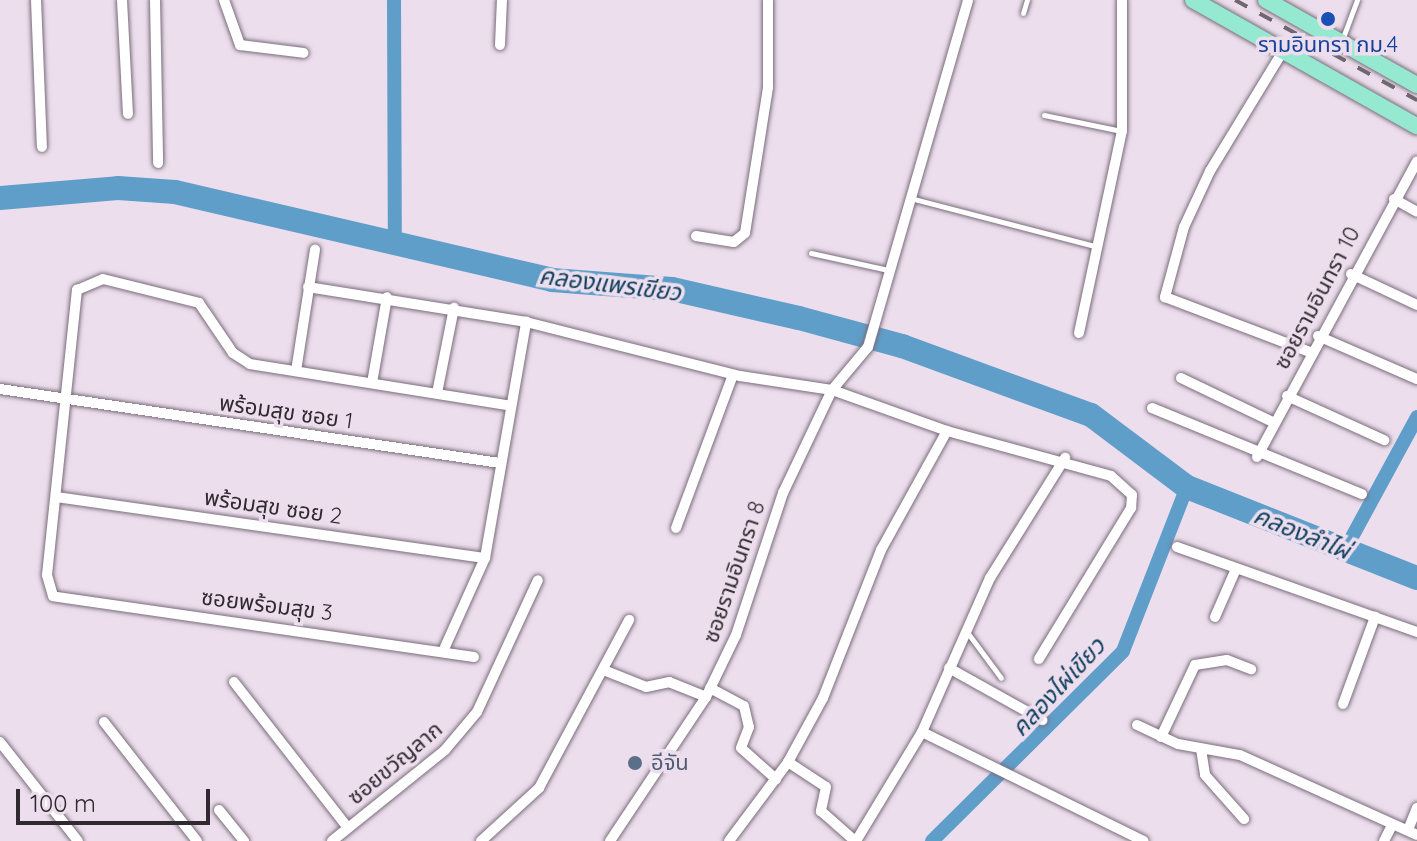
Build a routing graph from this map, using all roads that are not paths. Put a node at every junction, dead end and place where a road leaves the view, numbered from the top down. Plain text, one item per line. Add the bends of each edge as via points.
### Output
1 (36, 0) edge
2 (122, 0) edge
3 (155, 0) edge
4 (224, 0) edge
5 (502, 0) edge
6 (768, 0) edge
7 (968, 0) edge
8 (1027, 0) edge
9 (1122, 0) edge
10 (1193, 0) edge
11 (1266, 0) edge
12 (1357, 0) edge
13 (1023, 13) dead end
14 (1341, 43) junction
15 (500, 45) dead end
16 (1283, 51) junction
17 (304, 53) dead end
18 (1417, 85) edge
19 (128, 114) dead end
20 (1044, 115) dead end
21 (1417, 126) edge
22 (1122, 131) junction
23 (42, 147) dead end
24 (1417, 161) edge
25 (158, 163) dead end
26 (914, 199) junction
27 (1394, 199) junction
28 (1417, 212) edge
29 (696, 236) dead end
30 (1098, 247) junction
31 (315, 249) dead end
32 (811, 253) dead end
33 (893, 271) junction
34 (1351, 274) junction
35 (308, 287) junction
36 (387, 297) junction
37 (1417, 305) edge
38 (454, 308) junction
39 (526, 322) junction
40 (1079, 333) dead end
41 (1318, 336) junction
42 (1310, 352) junction
43 (296, 371) junction
44 (733, 375) junction
45 (1181, 378) dead end
46 (1417, 379) edge
47 (372, 383) junction
48 (0, 389) edge
49 (832, 390) junction
50 (437, 393) junction
51 (1287, 396) junction
52 (67, 402) junction
53 (507, 405) junction
54 (1152, 408) dead end
55 (1275, 423) junction
56 (947, 431) junction
57 (1384, 440) dead end
58 (1257, 457) junction
59 (1065, 458) junction
60 (500, 463) junction
61 (1362, 494) dead end
62 (56, 497) junction
63 (676, 528) dead end
64 (1177, 547) dead end
65 (485, 558) junction
66 (1236, 569) junction
67 (538, 580) dead end
68 (1215, 617) dead end
69 (1375, 617) junction
70 (629, 620) dead end
71 (965, 627) junction
72 (1417, 632) edge
73 (445, 647) junction
74 (474, 657) dead end
75 (1039, 659) dead end
76 (949, 668) junction
77 (1251, 669) dead end
78 (606, 671) junction
79 (1001, 678) dead end
80 (234, 682) dead end
81 (708, 692) junction
82 (1343, 704) dead end
83 (1042, 720) dead end
84 (104, 722) dead end
85 (1137, 725) dead end
86 (922, 732) junction
87 (1161, 737) junction
88 (0, 742) edge
89 (1201, 749) junction
90 (788, 762) junction
91 (776, 779) junction
92 (1417, 808) edge
93 (219, 810) dead end
94 (1244, 819) dead end
95 (1391, 827) junction
96 (348, 828) junction
97 (1412, 832) edge
98 (78, 841) edge
99 (197, 841) edge
100 (244, 841) edge
101 (332, 841) edge
102 (481, 841) edge
103 (610, 841) edge
104 (729, 841) edge
105 (855, 841) edge
106 (1144, 841) edge
107 (1384, 841) edge

1 - 23 street
2 - 19 street
3 - 25 street
4 - 17 street via 240,45
5 - 15 street
6 - 29 street via 768,87 745,233 734,242
7 - 26 street
8 - 13 lane
9 - 22 street
10 - 16 main road
11 - 14 main road
12 - 14 lane
14 - 18 main road
16 - 21 main road
16 - 42 street via 1210,171 1184,227 1165,297
20 - 22 lane
22 - 30 street
24 - 27 street, ซอยรามอินทรา 10
26 - 30 lane
26 - 33 street
27 - 28 street
27 - 34 street, ซอยรามอินทรา 10
30 - 40 street
31 - 35 street
32 - 33 lane
33 - 49 street, ซอยรามอินทรา 8 via 868,347
34 - 37 street
34 - 41 street, ซอยรามอินทรา 10
35 - 36 street
35 - 43 street
36 - 38 street
36 - 47 street
38 - 39 street
38 - 50 street
39 - 44 street
39 - 53 street
41 - 42 street, ซอยรามอินทรา 10
41 - 46 street
42 - 51 street, ซอยรามอินทรา 10
43 - 47 street
43 - 52 street via 241,360 199,303 90,280 77,290
44 - 49 street
44 - 63 street
45 - 55 street
47 - 50 street
48 - 52 street, พร้อมสุข ซอย 1
49 - 56 street
49 - 81 street, ซอยรามอินทรา 8 via 783,493 736,635
50 - 53 street
51 - 55 street, ซอยรามอินทรา 10
51 - 57 street
52 - 60 street, พร้อมสุข ซอย 1
52 - 62 street
53 - 60 street
54 - 58 street
55 - 58 street, ซอยรามอินทรา 10
56 - 59 street
56 - 90 street via 881,550 823,698
58 - 61 street
59 - 71 street
59 - 75 street via 1126,487 1131,508
60 - 65 street
62 - 65 street, พร้อมสุข ซอย 2
62 - 73 street, ซอยพร้อมสุข 3 via 47,575 53,596
64 - 66 street
65 - 73 street
66 - 68 street
66 - 69 street
67 - 96 street, ซอยขวัญลาก via 477,712 445,750
69 - 72 street
69 - 82 street
70 - 78 street
71 - 76 street
71 - 79 lane
73 - 74 street, ซอยพร้อมสุข 3
76 - 83 street
76 - 86 street
77 - 87 street via 1227,660 1195,665
78 - 81 street via 646,687 669,682
78 - 102 street via 539,788
80 - 96 street
81 - 91 street via 744,706 749,714 741,748
81 - 103 street, ซอยรามอินทรา 8
84 - 99 street
85 - 87 street
86 - 105 street
86 - 106 street
87 - 89 street
88 - 98 street
89 - 94 street via 1205,775
89 - 95 street via 1240,755
90 - 91 street
90 - 105 street via 826,787 821,811
91 - 104 street
92 - 97 street
93 - 100 street
95 - 97 street
95 - 107 street
96 - 101 street, ซอยขวัญลาก

